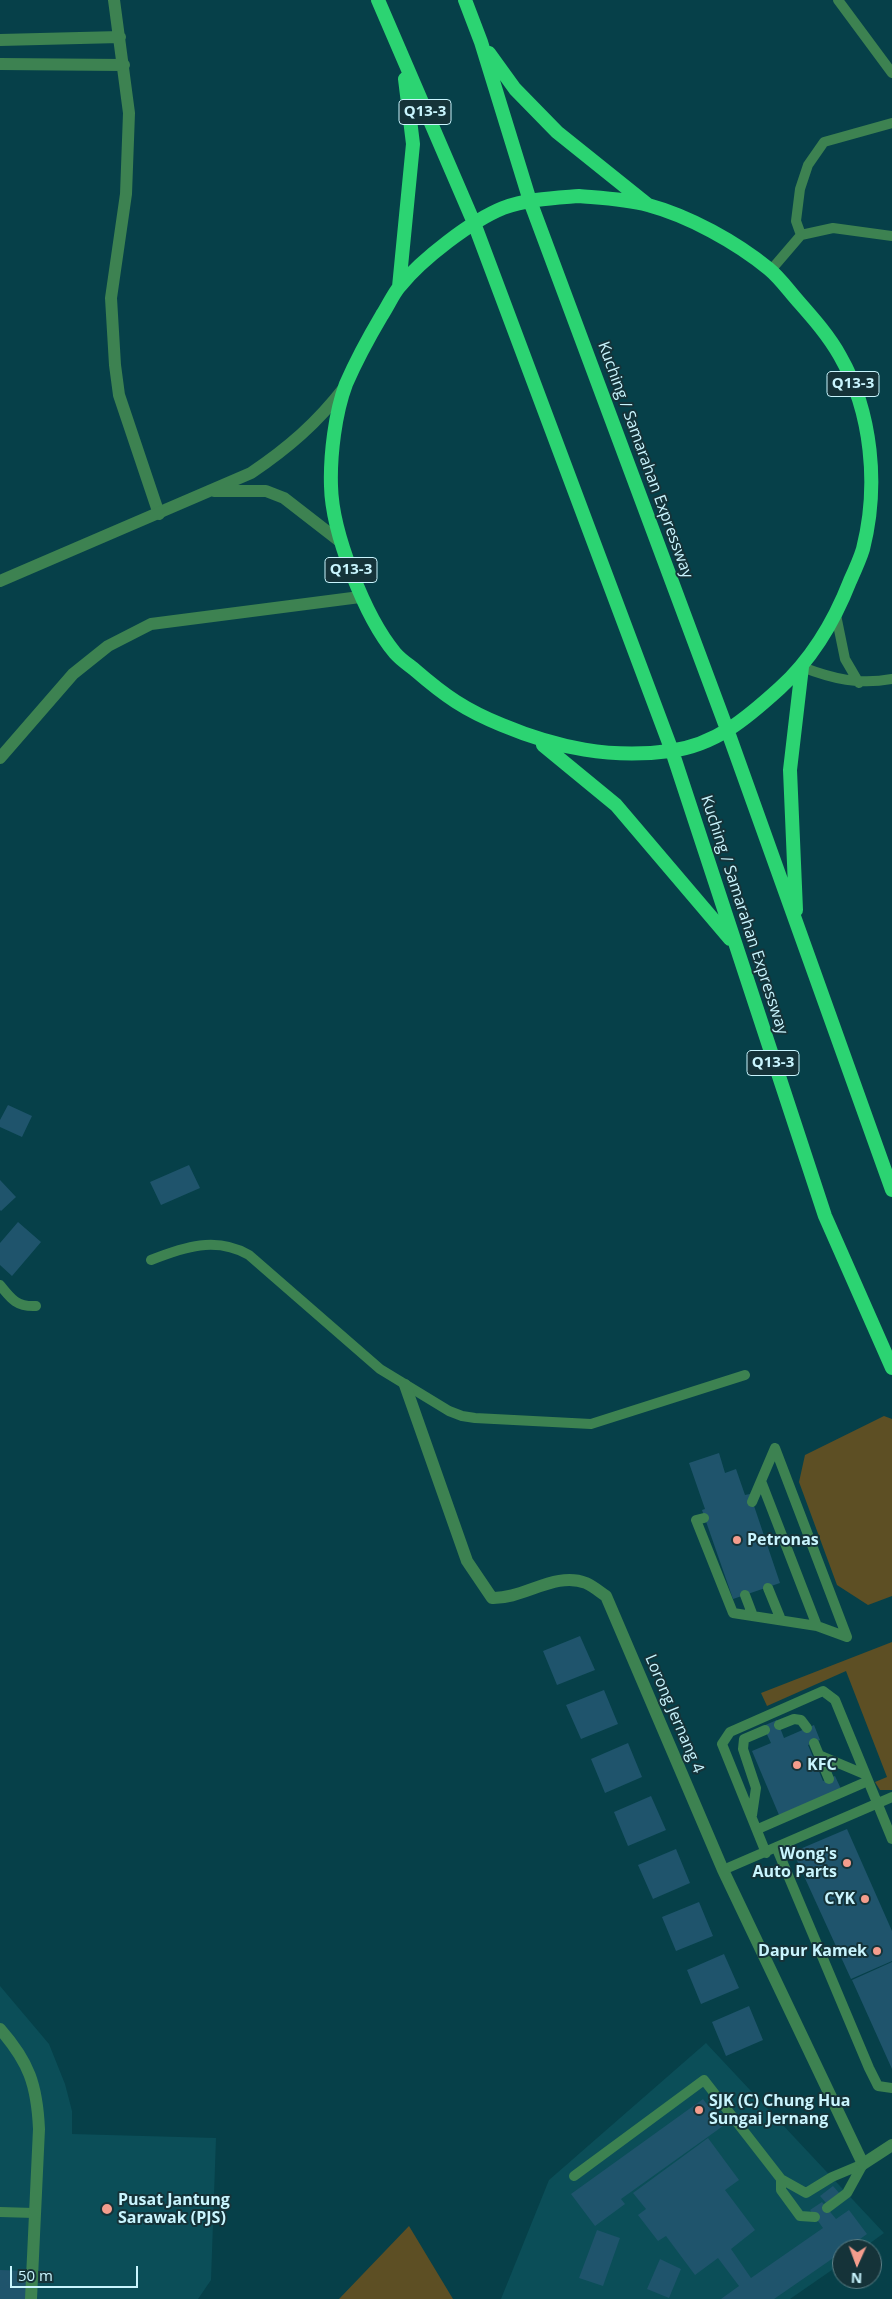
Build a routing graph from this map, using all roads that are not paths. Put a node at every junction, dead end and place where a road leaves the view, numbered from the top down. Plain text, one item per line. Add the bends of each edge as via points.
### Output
1 (114, 0) edge
2 (378, 0) edge
3 (464, 0) edge
4 (838, 0) edge
5 (120, 36) junction
6 (0, 40) edge
7 (481, 42) junction
8 (0, 64) edge
9 (404, 64) junction
10 (124, 65) junction
11 (892, 73) edge
12 (892, 123) edge
13 (530, 201) junction
14 (649, 205) junction
15 (474, 223) junction
16 (801, 236) junction
17 (892, 236) edge
18 (771, 270) junction
19 (399, 287) junction
20 (345, 386) junction
21 (209, 491) junction
22 (159, 514) junction
23 (342, 543) junction
24 (0, 581) edge
25 (360, 596) junction
26 (836, 615) junction
27 (802, 667) junction
28 (892, 679) edge
29 (859, 683) junction
30 (728, 732) junction
31 (536, 739) junction
32 (672, 751) junction
33 (0, 758) edge
34 (797, 925) junction
35 (736, 945) junction
36 (892, 1190) edge
37 (151, 1260) dead end
38 (0, 1286) edge
39 (36, 1306) dead end
40 (892, 1368) edge
41 (745, 1375) dead end
42 (405, 1384) junction
43 (761, 1481) junction
44 (752, 1502) dead end
45 (704, 1518) dead end
46 (768, 1588) dead end
47 (745, 1595) dead end
48 (753, 1616) junction
49 (780, 1620) junction
50 (817, 1626) junction
51 (779, 1725) dead end
52 (807, 1728) dead end
53 (765, 1730) dead end
54 (814, 1742) dead end
55 (819, 1755) junction
56 (829, 1778) dead end
57 (866, 1778) junction
58 (892, 1797) edge
59 (877, 1803) junction
60 (752, 1816) junction
61 (758, 1829) junction
62 (892, 1839) edge
63 (776, 1849) junction
64 (766, 1853) junction
65 (723, 1870) junction
66 (0, 2029) edge
67 (892, 2088) edge
68 (892, 2146) edge
69 (863, 2164) junction
70 (574, 2176) dead end
71 (781, 2179) junction
72 (827, 2208) dead end
73 (0, 2212) edge
74 (34, 2213) junction
75 (815, 2217) dead end
76 (31, 2299) edge

1 - 5 street
2 - 9 highway, Kuching / Samarahan Expressway / Q13-3
3 - 7 highway, Kuching / Samarahan Expressway
4 - 11 lane
5 - 6 street
5 - 10 street
7 - 13 highway, Kuching / Samarahan Expressway
7 - 14 highway via 515,90 557,132
8 - 10 street
9 - 15 highway, Kuching / Samarahan Expressway / Q13-3
9 - 19 highway via 413,144
10 - 22 street via 129,113 126,194 111,298 115,365 119,395
12 - 16 lane via 824,142 808,165 800,189 796,221
13 - 14 highway, Q13-3 via 579,196
13 - 15 highway, Q13-3 via 502,209
13 - 30 highway, Kuching / Samarahan Expressway
14 - 18 highway, Q13-3 via 713,231
15 - 19 highway, Q13-3 via 437,251
15 - 32 highway, Kuching / Samarahan Expressway / Q13-3
16 - 17 lane via 833,228
16 - 18 lane
18 - 26 highway, Q13-3 via 840,354 856,390 866,429 871,466 870,507 863,550
19 - 20 highway, Q13-3
20 - 21 street via 322,417 283,451 251,473
20 - 23 highway, Q13-3 via 333,444 330,490
21 - 22 street
21 - 23 street via 266,491 284,498
22 - 24 street
23 - 25 highway, Q13-3
25 - 31 highway, Q13-3 via 396,654 449,700
25 - 33 street via 151,624 108,646 73,674
26 - 27 highway, Q13-3
26 - 29 lane via 845,659
27 - 29 lane
27 - 30 highway, Q13-3
27 - 34 highway via 790,770
28 - 29 lane
30 - 32 highway, Q13-3 via 703,744
30 - 34 highway, Kuching / Samarahan Expressway
31 - 32 highway, Q13-3 via 582,751
31 - 35 highway via 616,804
32 - 35 highway, Kuching / Samarahan Expressway / Q13-3
34 - 36 highway, Kuching / Samarahan Expressway
35 - 40 highway, Kuching / Samarahan Expressway / Q13-3 via 825,1216
37 - 42 lane via 191,1246 235,1247 250,1256 380,1369
38 - 39 lane via 15,1303 25,1307
41 - 42 lane via 591,1424 468,1417 449,1411
42 - 65 street, Lorong Jernang 4 via 468,1561 492,1598 505,1598 566,1579 587,1584 606,1596
43 - 44 lane
43 - 50 lane
43 - 50 lane via 775,1448 846,1637
45 - 48 lane via 696,1520 733,1613
46 - 49 lane
47 - 48 lane
48 - 49 lane
49 - 50 lane
51 - 52 lane via 794,1719 801,1720
53 - 60 lane via 744,1739 743,1748 756,1788
54 - 55 lane
55 - 56 lane
55 - 57 lane
57 - 59 lane
57 - 60 lane via 835,1700 822,1691 730,1732 725,1738 722,1744
57 - 61 lane
58 - 59 lane
59 - 62 lane
59 - 63 lane
60 - 61 lane
61 - 64 lane
63 - 64 lane
63 - 67 lane via 869,2068 878,2086
64 - 65 lane
65 - 69 street, Lorong Jernang 4
66 - 74 street via 18,2049 34,2082 39,2129
68 - 69 street
69 - 71 lane via 806,2193
69 - 72 lane via 847,2193
70 - 71 lane via 704,2080
71 - 75 lane via 781,2190 800,2216
73 - 74 lane
74 - 76 street

